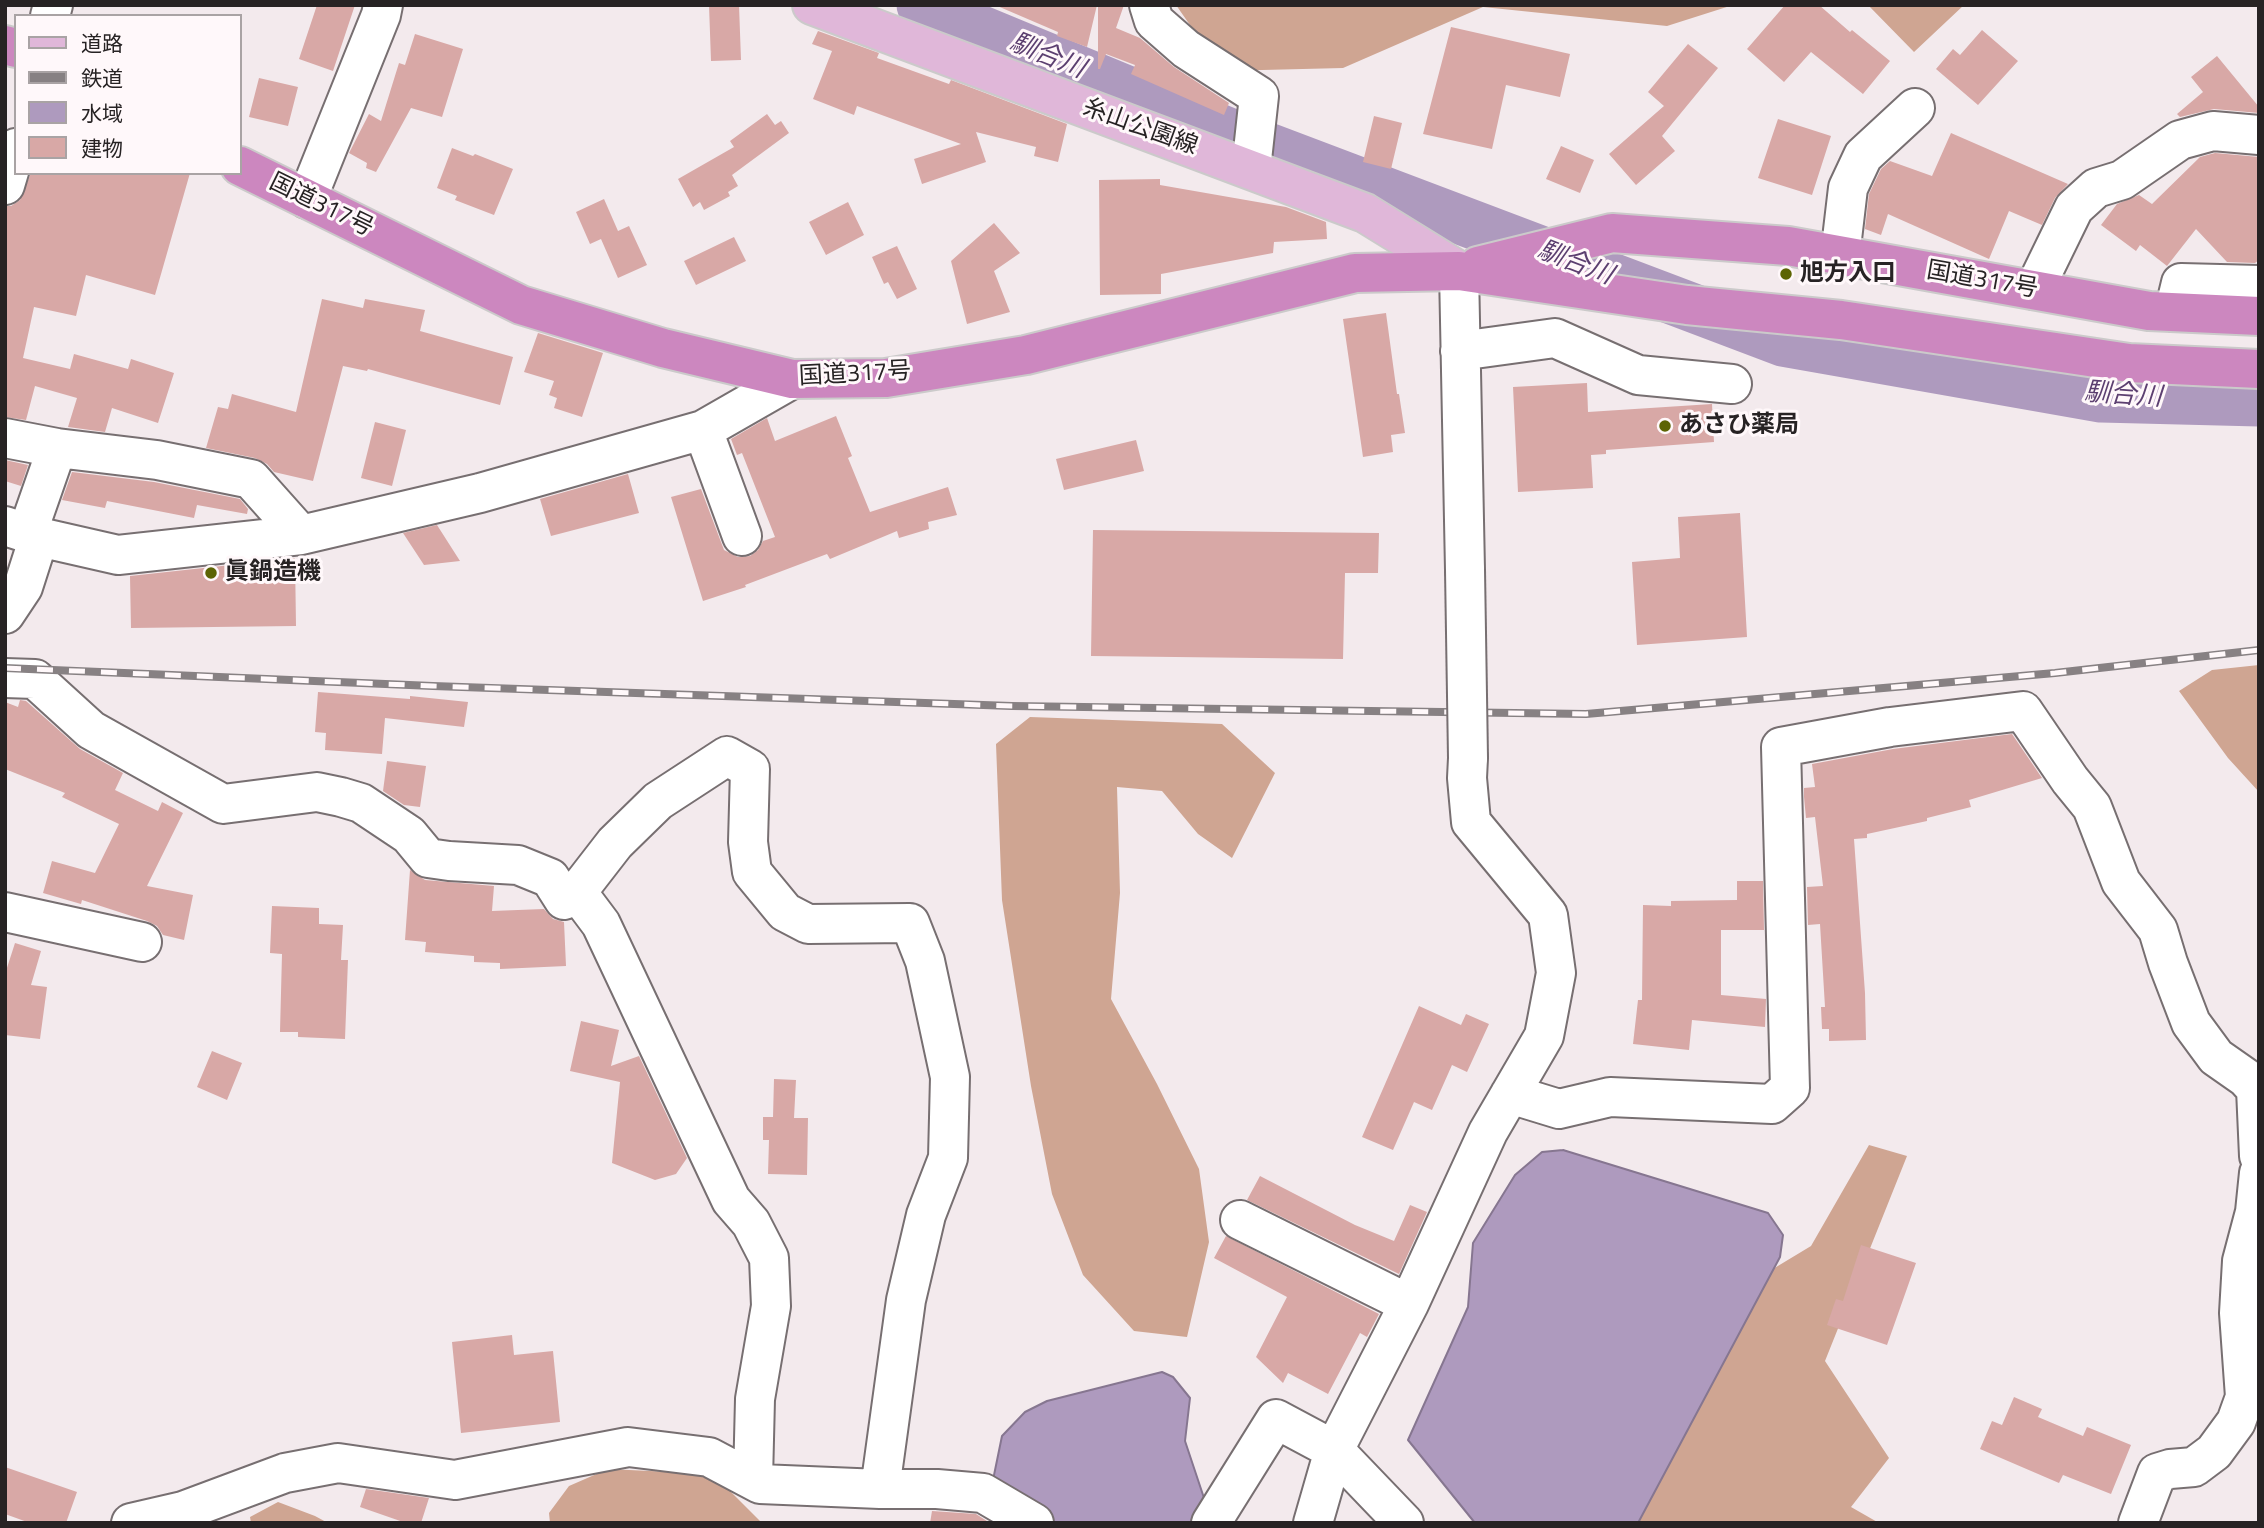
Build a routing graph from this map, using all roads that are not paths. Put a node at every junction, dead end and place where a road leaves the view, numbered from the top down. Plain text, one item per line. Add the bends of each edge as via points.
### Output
1 (383, 5) edge
2 (812, 5) edge
3 (1149, 5) edge
4 (1915, 108) dead end
5 (2259, 135) edge
6 (14, 155) edge
7 (242, 167) edge
8 (1251, 169) junction
9 (5, 185) edge
10 (307, 199) junction
11 (1840, 256) junction
12 (1458, 271) junction
13 (2259, 285) edge
14 (2034, 290) junction
15 (2174, 312) junction
16 (2259, 316) edge
17 (1460, 351) junction
18 (2259, 369) edge
19 (792, 379) junction
20 (1732, 384) dead end
21 (703, 430) junction
22 (5, 438) edge
23 (57, 448) junction
24 (24, 532) edge
25 (301, 535) junction
26 (741, 537) dead end
27 (5, 614) edge
28 (5, 678) edge
29 (577, 892) junction
30 (5, 912) edge
31 (142, 942) dead end
32 (1510, 1094) junction
33 (2259, 1156) edge
34 (2259, 1173) edge
35 (1240, 1220) dead end
36 (1409, 1304) junction
37 (1334, 1450) junction
38 (752, 1480) junction
39 (880, 1489) junction
40 (131, 1523) edge
41 (1034, 1523) edge
42 (1211, 1523) edge
43 (1313, 1523) edge
44 (1404, 1523) edge
45 (2138, 1523) edge

1 - 10 street
2 - 8 main road, 糸山公園線
3 - 8 street via 1154,22 1186,49 1259,96
4 - 11 street via 1863,156 1848,188
5 - 14 street via 2213,131 2180,140 2122,180 2096,188 2074,208
6 - 9 street
7 - 10 highway, 国道317号
8 - 12 main road, 糸山公園線 via 1365,213
10 - 19 highway, 国道317号 via 521,305 663,348
11 - 12 highway, 国道317号 via 1787,246 1612,233
11 - 14 highway, 国道317号
12 - 17 street
12 - 18 highway, 国道317号 via 2129,363
12 - 19 highway, 国道317号 via 1355,273 1026,355 886,378
13 - 15 street via 2180,283
14 - 15 highway, 国道317号
15 - 16 highway, 国道317号
17 - 20 street via 1555,338 1638,375
17 - 32 street, bridge via 1471,822 1548,915 1556,973 1544,1036
19 - 21 street
21 - 25 street via 480,493
21 - 26 street
22 - 23 street
23 - 24 street
23 - 25 street via 157,460 251,480
24 - 25 street via 118,555
24 - 27 street via 23,587
28 - 29 street via 35,679 91,730 223,804 317,792 341,797 361,803 409,835 428,858 518,864 550,878 564,900
29 - 38 street via 601,924 731,1200 751,1223 769,1258 771,1306 755,1399
29 - 39 street via 615,843 658,801 727,756 750,769 752,872 785,912 808,924 910,923 925,961 950,1077 948,1158 926,1215 906,1300
30 - 31 street
32 - 33 street via 1559,1109 1610,1097 1772,1104 1790,1088 1781,747 1889,727 2023,711 2092,807 2121,882 2158,930 2191,1023 2216,1057 2256,1089
32 - 36 street
34 - 45 street via 2240,1287 2245,1396 2236,1422 2214,1452 2194,1468 2157,1473
35 - 36 street
36 - 37 street
37 - 42 street via 1276,1419
37 - 43 street
37 - 44 street
38 - 39 street
38 - 40 street via 709,1457 628,1447 455,1480 338,1463 285,1473 183,1511
39 - 41 street via 983,1493

